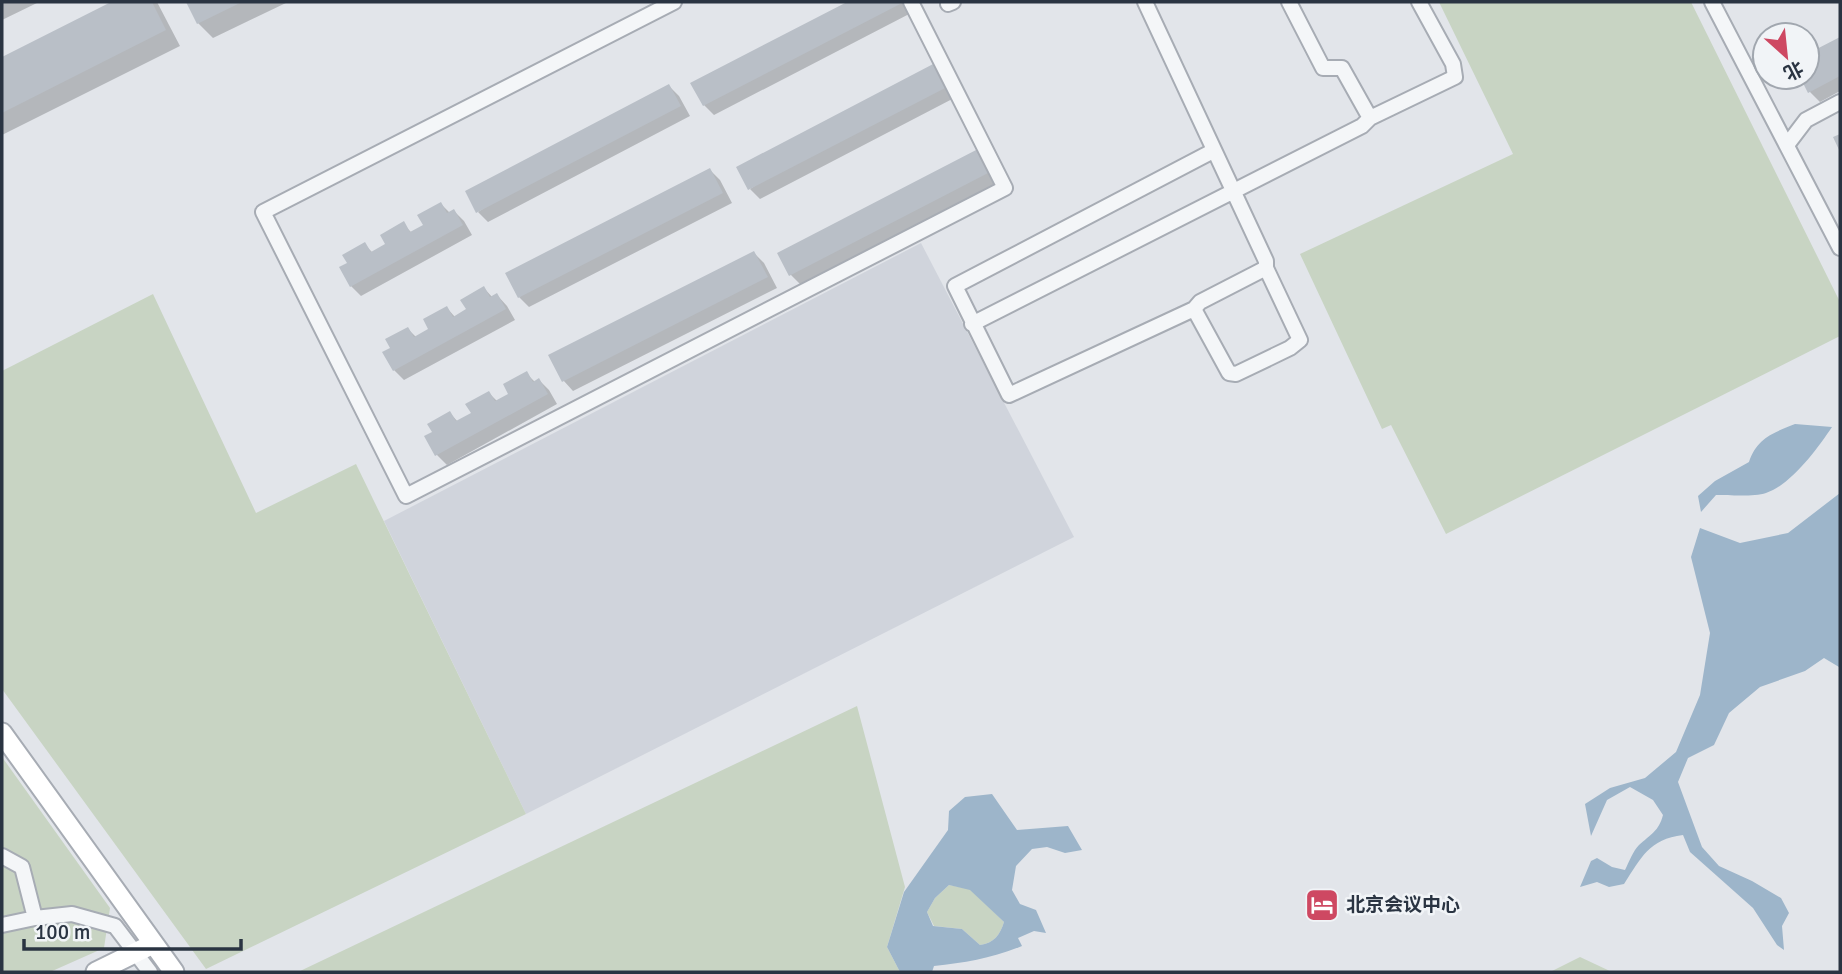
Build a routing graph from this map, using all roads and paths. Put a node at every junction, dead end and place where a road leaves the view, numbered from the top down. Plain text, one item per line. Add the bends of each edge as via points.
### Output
1 (674, 2) edge
2 (911, 2) edge
3 (1147, 2) edge
4 (1289, 2) edge
5 (1419, 2) edge
6 (1712, 2) edge
7 (1840, 102) edge
8 (1370, 118) junction
9 (1787, 145) junction
10 (1213, 150) junction
11 (1234, 191) junction
12 (1840, 248) edge
13 (1266, 268) junction
14 (1194, 309) junction
15 (972, 324) junction
16 (2, 733) edge
17 (2, 856) edge
18 (35, 918) junction
19 (2, 925) edge
20 (145, 948) junction
21 (96, 972) edge
22 (150, 972) edge
23 (174, 972) edge

1 - 2 street via 263,212 406,496 1004,188
3 - 10 street
4 - 8 street via 1323,68 1342,68
5 - 8 street via 1453,64 1455,77
6 - 9 street
7 - 9 street via 1806,120
8 - 11 street
9 - 12 street
10 - 11 street
10 - 15 street via 955,286
11 - 13 street
11 - 15 street
13 - 14 street
13 - 14 street via 1300,340 1290,348 1236,374 1229,373
14 - 15 street via 1009,395
16 - 20 street
17 - 18 street via 22,867
18 - 19 street
18 - 20 street via 72,914 115,926
20 - 21 street
20 - 22 street
20 - 23 street

